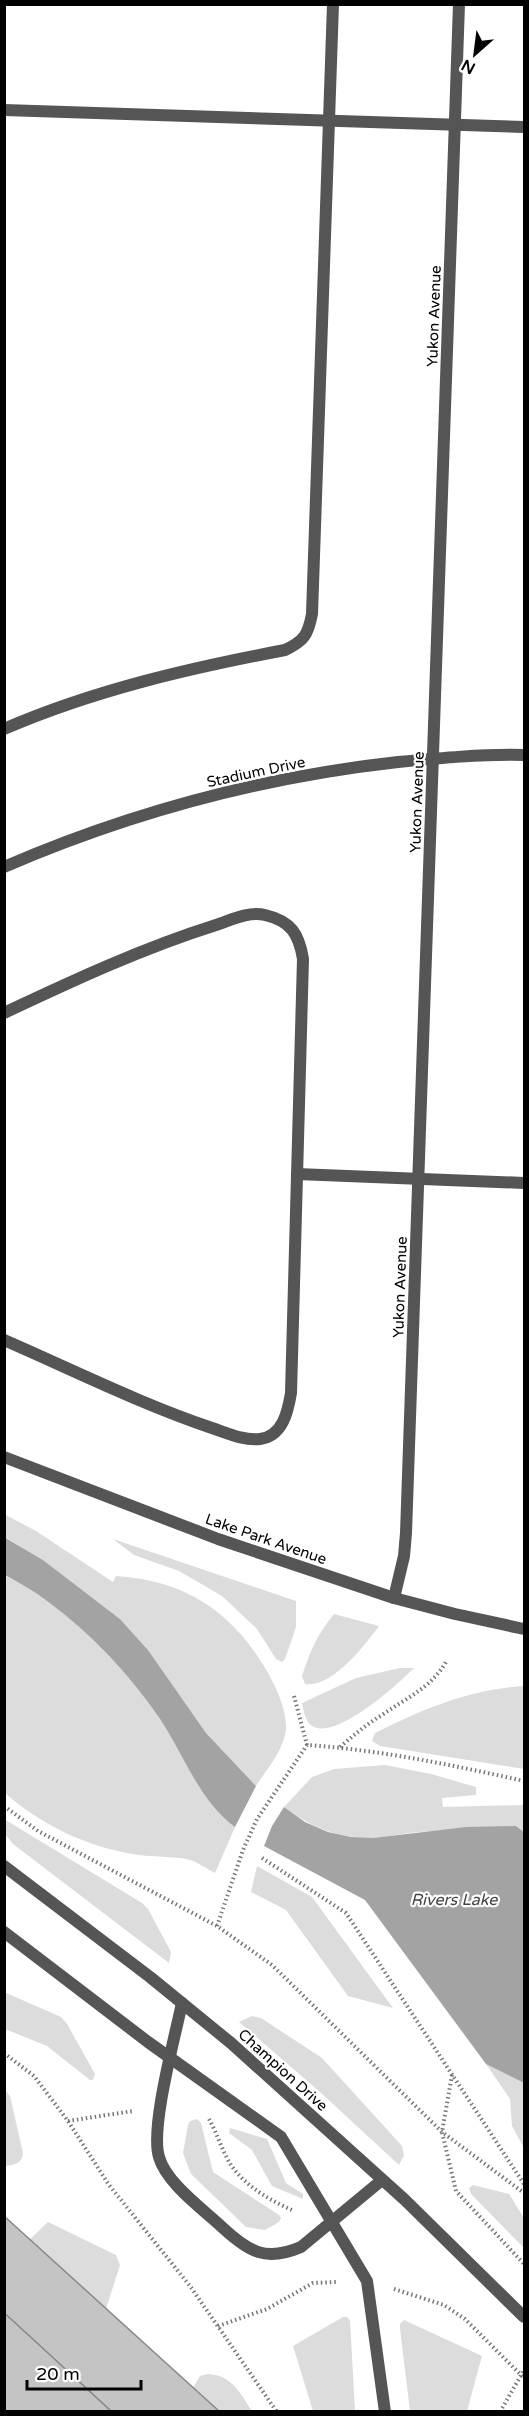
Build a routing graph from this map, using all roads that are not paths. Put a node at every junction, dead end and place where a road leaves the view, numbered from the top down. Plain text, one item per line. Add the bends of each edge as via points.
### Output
1 (333, 4) edge
2 (459, 4) edge
3 (4, 110) edge
4 (329, 121) junction
5 (455, 125) junction
6 (525, 126) edge
7 (4, 729) edge
8 (525, 755) edge
9 (433, 758) junction
10 (4, 867) edge
11 (4, 1013) edge
12 (297, 1174) junction
13 (418, 1180) junction
14 (525, 1183) edge
15 (4, 1340) edge
16 (4, 1457) edge
17 (394, 1598) junction
18 (525, 1629) edge
19 (4, 1866) edge
20 (4, 1932) edge
21 (182, 2003) junction
22 (171, 2058) junction
23 (382, 2180) junction
24 (332, 2222) junction
25 (525, 2317) edge
26 (385, 2412) edge

1 - 4 street
2 - 5 street, Yukon Avenue
3 - 4 street
4 - 5 street
4 - 7 street via 309,629 300,643 285,650 182,671 77,702
5 - 6 street
5 - 9 street, Yukon Avenue
8 - 9 street, Stadium Drive
9 - 10 street, Stadium Drive via 348,768 184,803
9 - 13 street, Yukon Avenue
11 - 12 street via 96,969 201,930 247,915 263,914 277,919 293,929 303,959
12 - 13 street
12 - 15 street via 291,1393 280,1428 262,1439 245,1438 185,1419
13 - 14 street
13 - 17 street, Yukon Avenue via 406,1533
16 - 17 street, Lake Park Avenue via 218,1539
17 - 18 street, Lake Park Avenue
19 - 21 street, Champion Drive
20 - 22 street
21 - 22 street
21 - 23 street, Champion Drive
22 - 24 street via 281,2137
22 - 24 street via 156,2132 159,2158 176,2184 242,2246 259,2253 286,2254
23 - 24 street
23 - 25 street, Champion Drive
24 - 26 street via 367,2281

